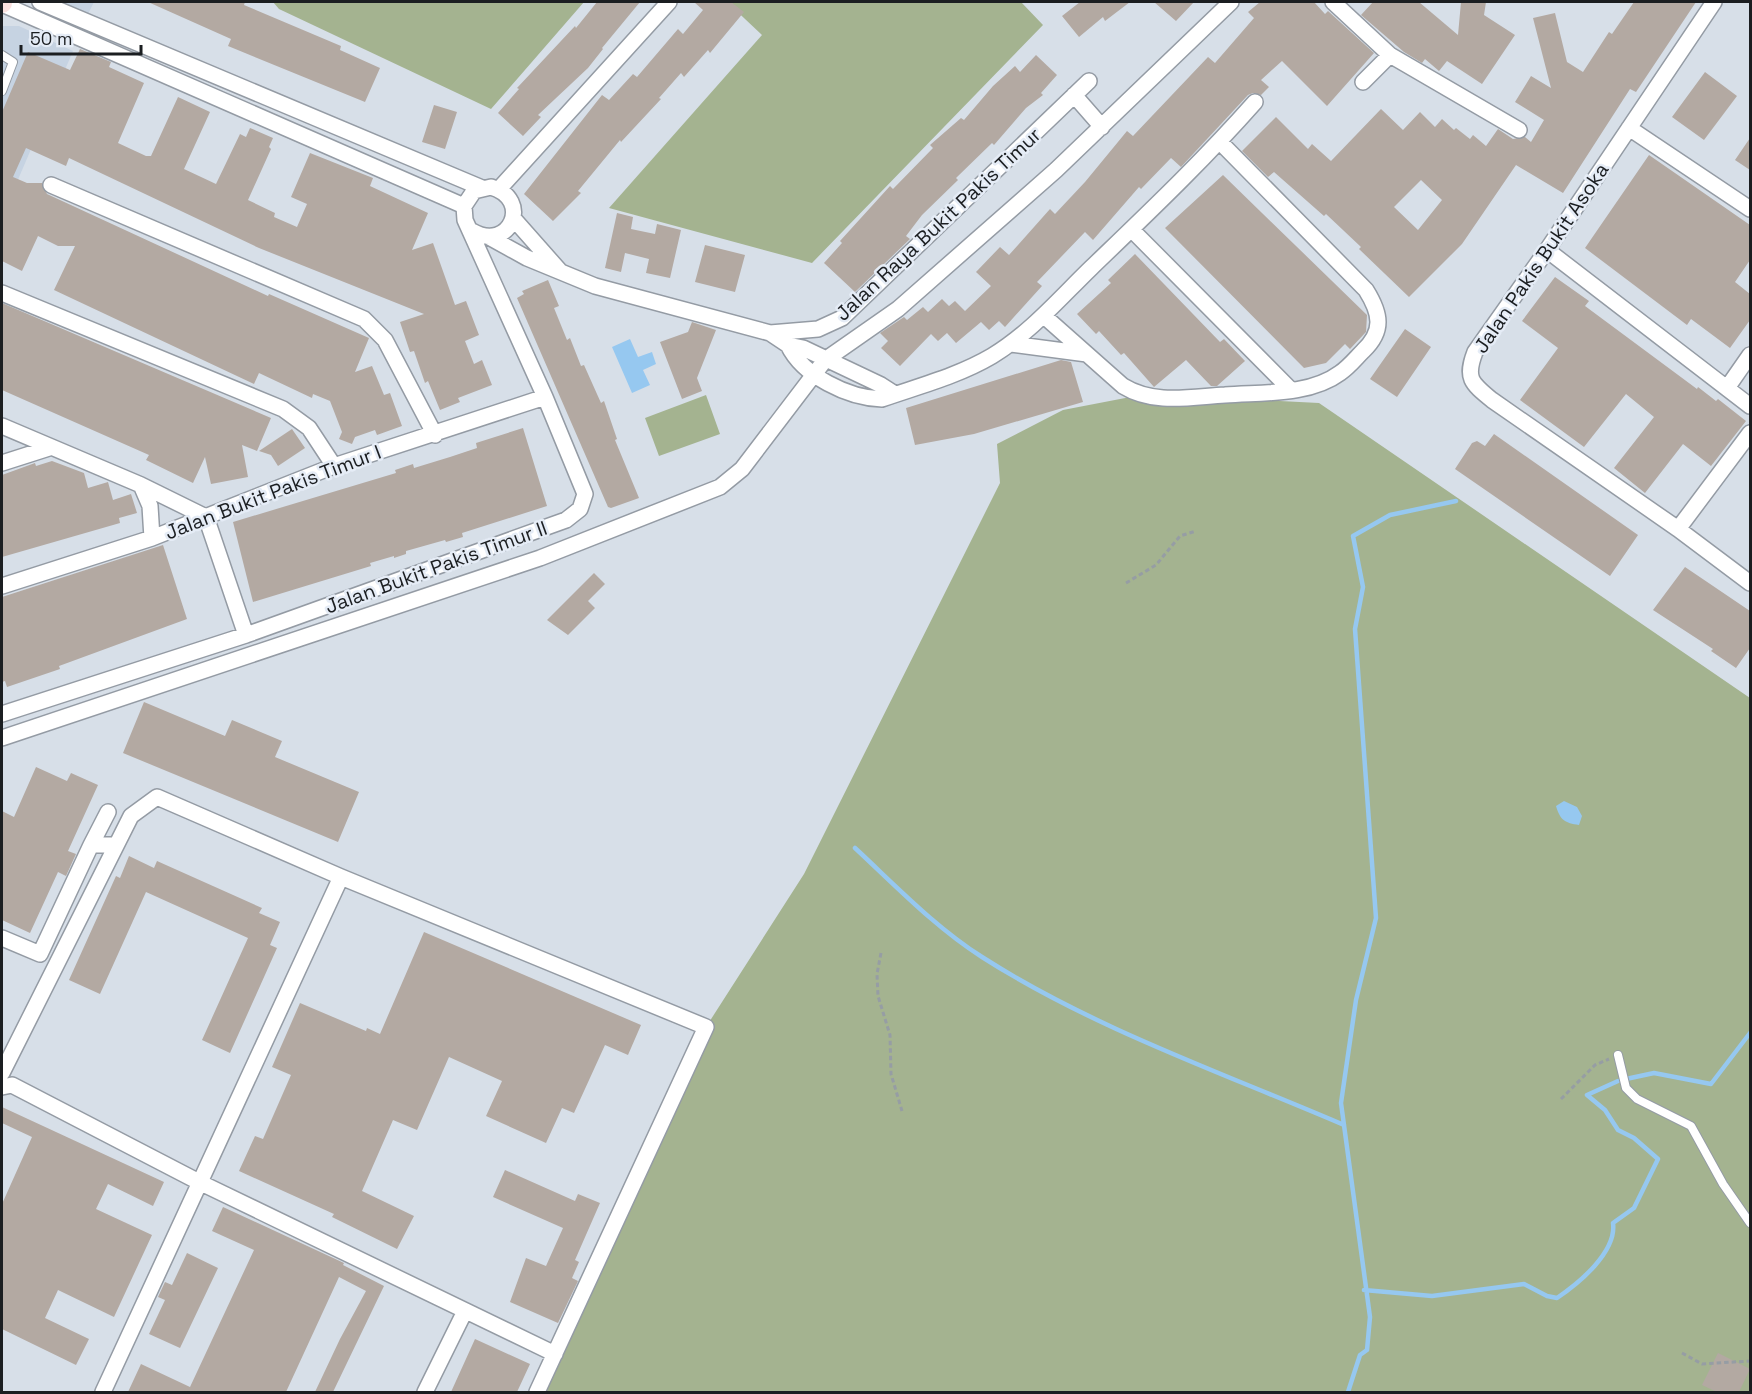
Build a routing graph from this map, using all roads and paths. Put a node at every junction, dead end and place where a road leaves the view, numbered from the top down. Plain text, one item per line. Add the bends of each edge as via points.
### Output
1 (40, 2) edge
2 (669, 2) edge
3 (1231, 2) edge
4 (1333, 2) edge
5 (1714, 2) edge
6 (2, 3) edge
7 (104, 29) junction
8 (97, 46) junction
9 (158, 51) junction
10 (2, 54) edge
11 (1390, 55) junction
12 (150, 69) junction
13 (1089, 81) dead end
14 (1363, 82) dead end
15 (2, 91) edge
16 (1074, 95) junction
17 (1255, 102) dead end
18 (1102, 127) junction
19 (1629, 128) junction
20 (1519, 130) dead end
21 (1220, 142) junction
22 (51, 185) dead end
23 (482, 188) junction
24 (499, 189) junction
25 (464, 206) junction
26 (1750, 209) edge
27 (513, 218) junction
28 (1132, 230) junction
29 (472, 231) junction
30 (489, 237) junction
31 (1547, 250) junction
32 (563, 274) junction
33 (2, 293) edge
34 (1044, 316) junction
35 (770, 333) junction
36 (1011, 344) junction
37 (788, 345) junction
38 (1087, 354) junction
39 (1750, 355) edge
40 (825, 360) junction
41 (814, 374) junction
42 (1727, 388) junction
43 (1291, 390) junction
44 (895, 394) junction
45 (545, 396) junction
46 (1750, 406) edge
47 (2, 426) edge
48 (1750, 433) edge
49 (435, 435) junction
50 (49, 448) junction
51 (2, 463) edge
52 (334, 466) junction
53 (141, 485) junction
54 (206, 517) junction
55 (1677, 529) junction
56 (1196, 531) dead end
57 (152, 538) junction
58 (1126, 583) dead end
59 (1750, 583) edge
60 (2, 586) edge
61 (246, 635) junction
62 (2, 714) edge
63 (2, 738) edge
64 (108, 812) dead end
65 (116, 844) junction
66 (91, 845) junction
67 (341, 877) junction
68 (2, 939) edge
69 (881, 952) dead end
70 (1618, 1055) joint
71 (2, 1073) edge
72 (2, 1087) edge
73 (1561, 1099) dead end
74 (902, 1111) dead end
75 (199, 1182) junction
76 (1750, 1223) edge
77 (465, 1311) junction
78 (1682, 1353) dead end
79 (555, 1354) junction
80 (1750, 1361) edge
81 (103, 1392) edge
82 (425, 1392) edge
83 (537, 1392) edge

1 - 7 street
2 - 24 street
3 - 18 street
4 - 11 street
5 - 19 street, Jalan Pakis Bukit Asoka
6 - 8 street
7 - 8 street
7 - 9 street
8 - 12 street
9 - 12 street
9 - 23 street
10 - 15 lane via 14,62
11 - 14 street
11 - 20 street
12 - 25 street
13 - 16 street, Jalan Raya Bukit Pakis Timur
16 - 18 street
16 - 35 street, Jalan Raya Bukit Pakis Timur via 842,318 818,329
17 - 21 street, Jalan Raya Bukit Pakis Timur
18 - 40 street via 898,309
19 - 26 street
19 - 31 street, Jalan Pakis Bukit Asoka
21 - 28 street, Jalan Raya Bukit Pakis Timur
21 - 43 street via 1366,290 1377,312 1375,340 1340,373 1322,383
22 - 49 street via 364,319 385,340
23 - 24 street
23 - 25 street via 474,191
24 - 27 street via 511,201
25 - 29 street via 465,220
27 - 30 street via 505,232
27 - 32 street
28 - 34 street, Jalan Raya Bukit Pakis Timur
28 - 43 street
29 - 30 street
29 - 45 street, Jalan Bukit Pakis Timur II
30 - 32 street, Jalan Raya Bukit Pakis Timur
31 - 42 street
31 - 55 street, Jalan Pakis Bukit Asoka via 1475,352 1470,377 1492,400
32 - 35 street, Jalan Raya Bukit Pakis Timur
33 - 52 street via 283,409 309,428
34 - 36 street, Jalan Raya Bukit Pakis Timur
34 - 38 street
35 - 37 street, Jalan Raya Bukit Pakis Timur
36 - 38 street
36 - 44 street, Jalan Raya Bukit Pakis Timur via 943,379
37 - 40 street, Jalan Raya Bukit Pakis Timur
37 - 41 street, Jalan Raya Bukit Pakis Timur via 794,358
38 - 43 street via 1123,386 1148,398
39 - 42 street
40 - 41 street
40 - 44 street, Jalan Raya Bukit Pakis Timur
41 - 44 street, Jalan Raya Bukit Pakis Timur via 863,398 882,399
41 - 63 street via 742,469 720,487 540,558
42 - 46 street
45 - 49 street, Jalan Bukit Pakis Timur I
45 - 61 street, Jalan Bukit Pakis Timur II via 585,494 580,509 566,520
47 - 50 street
48 - 55 street
49 - 52 street, Jalan Bukit Pakis Timur I
50 - 51 street
50 - 53 street
52 - 54 street, Jalan Bukit Pakis Timur I
53 - 54 street
53 - 57 street via 150,506
54 - 57 street, Jalan Bukit Pakis Timur I
54 - 61 street
55 - 59 street, Jalan Pakis Bukit Asoka
56 - 58 path via 1180,536 1155,565
57 - 60 street, Jalan Bukit Pakis Timur I
61 - 62 street, Jalan Bukit Pakis Timur II
64 - 66 street
65 - 66 street
65 - 67 street via 131,816 157,797
65 - 71 street
66 - 68 street via 40,954
67 - 75 street
67 - 79 street via 706,1027
69 - 74 path via 879,996 890,1035 891,1074
70 - 73 path via 1595,1065
70 - 76 lane via 1626,1088 1637,1099 1691,1126
72 - 75 street via 12,1085
75 - 77 street
75 - 81 street
77 - 79 street
77 - 82 street
78 - 80 path via 1702,1364
79 - 83 street

